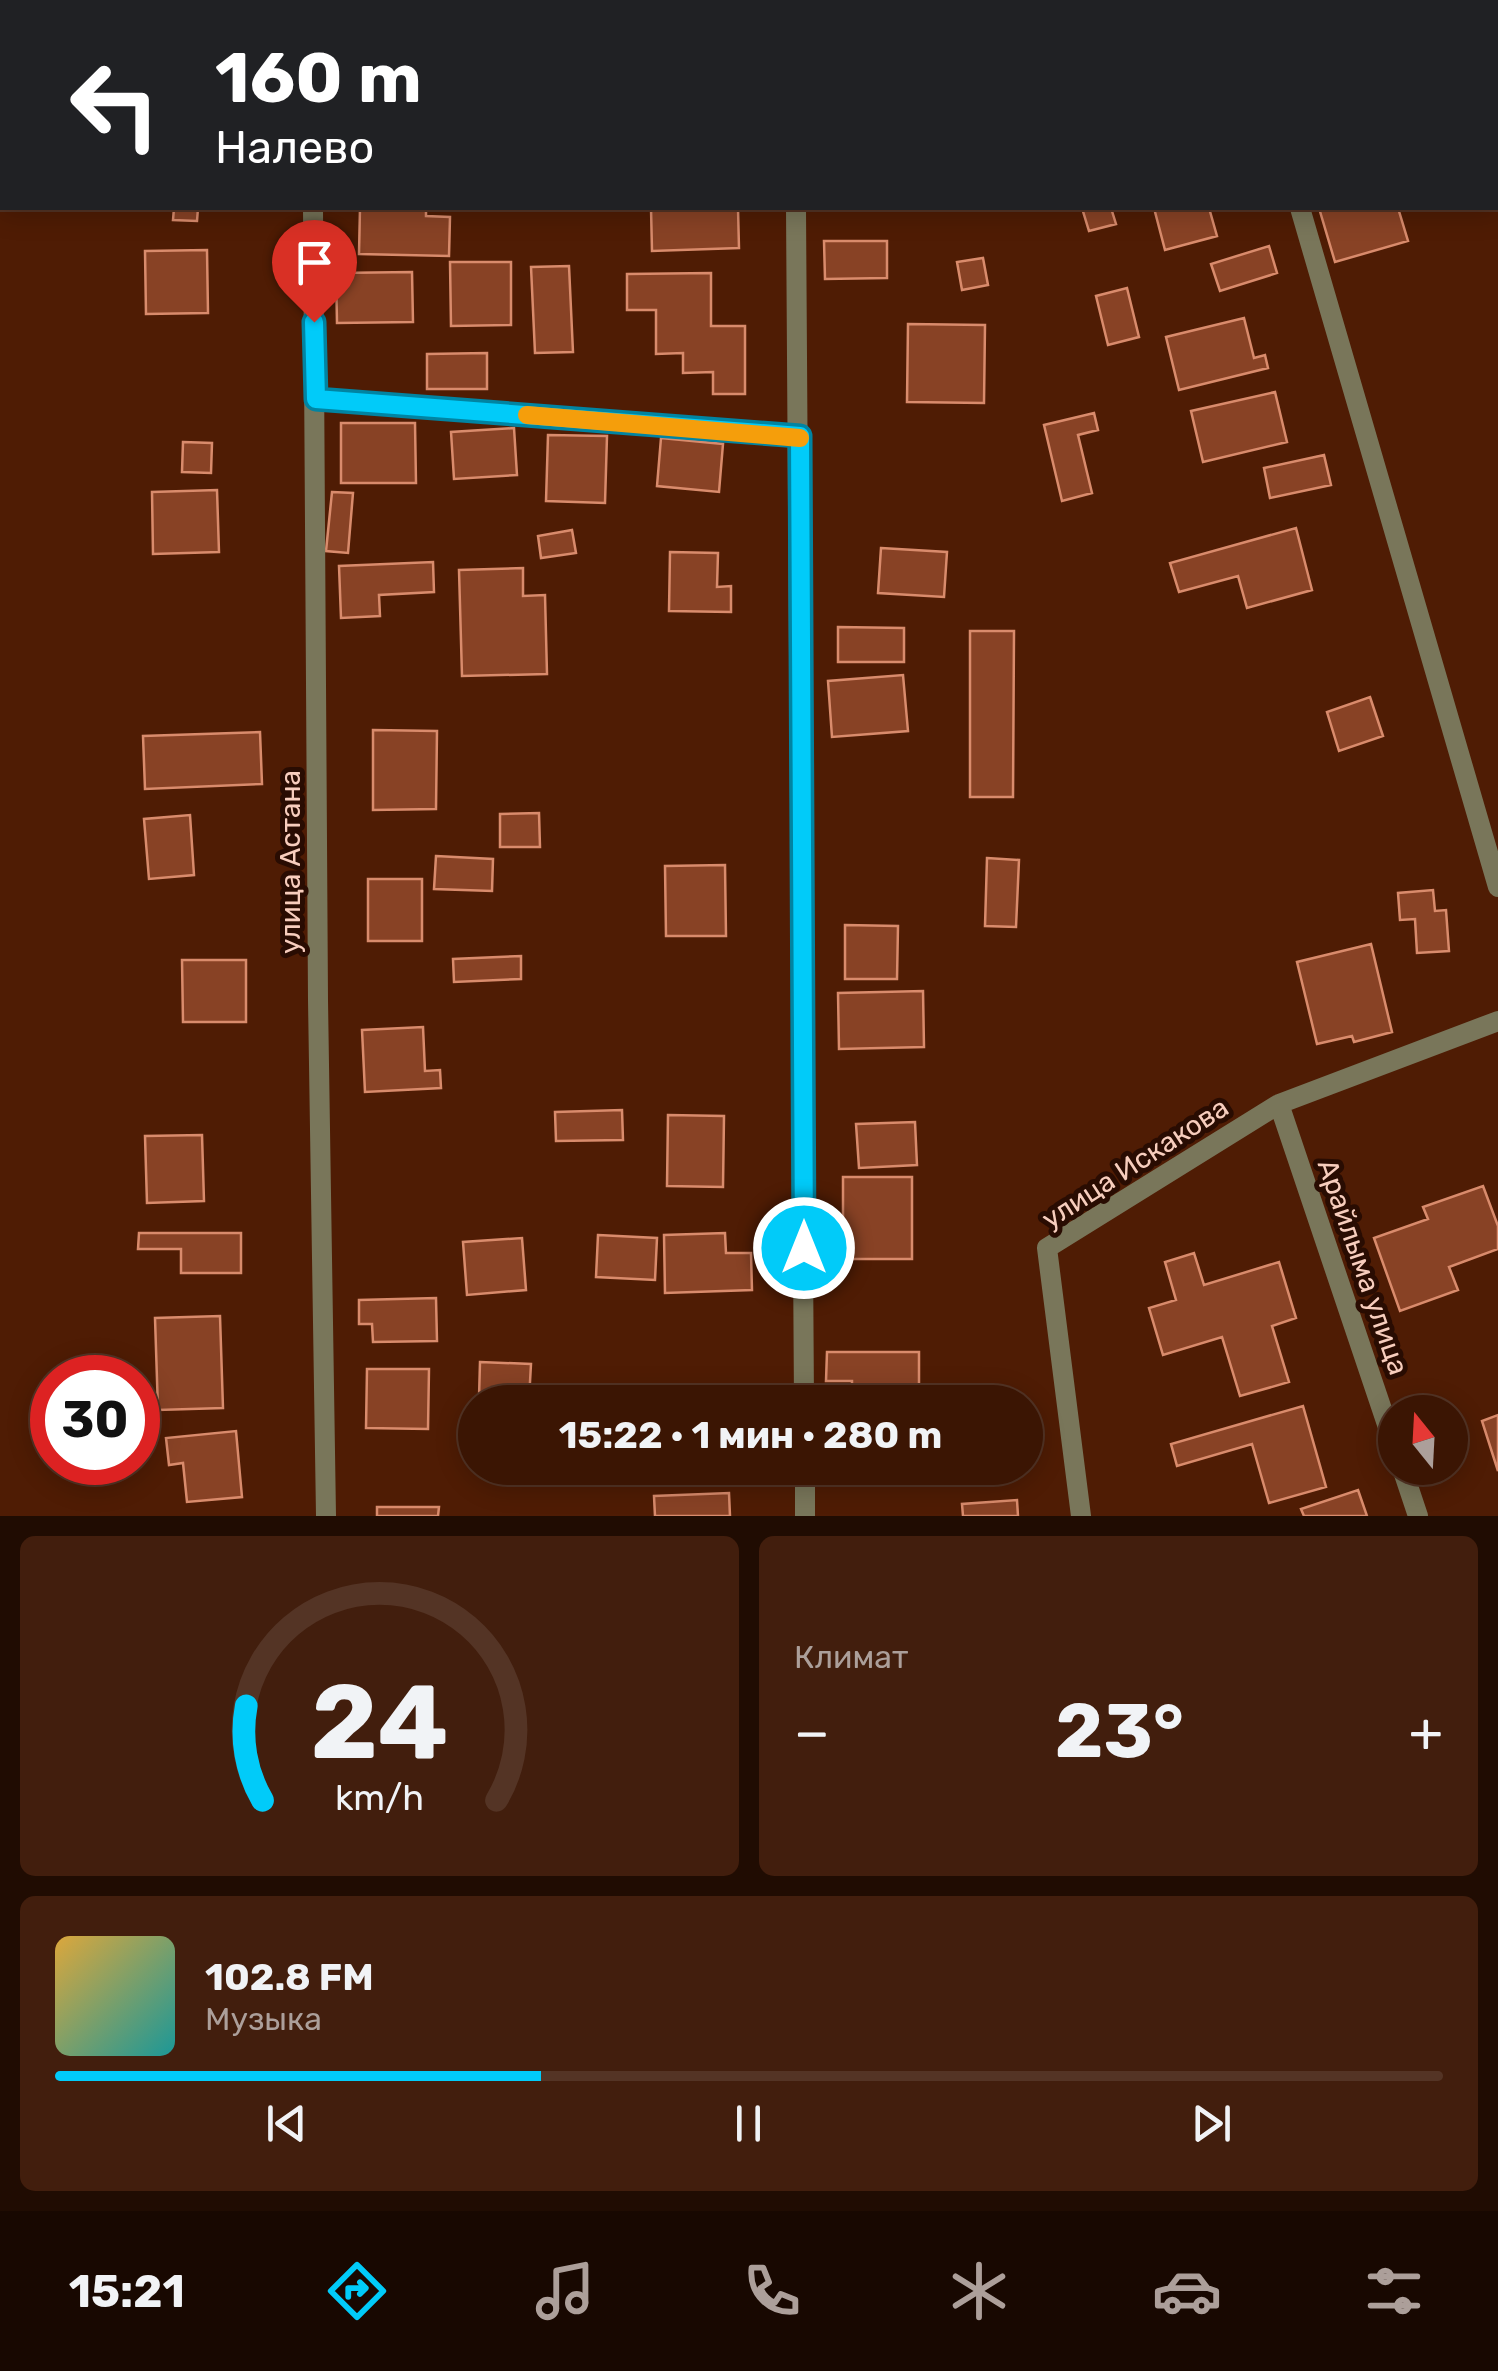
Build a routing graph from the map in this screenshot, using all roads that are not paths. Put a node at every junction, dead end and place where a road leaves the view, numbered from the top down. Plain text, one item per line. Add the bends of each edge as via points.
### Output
1 (313, 210) edge
2 (796, 210) edge
3 (1301, 210) edge
4 (316, 399) junction
5 (800, 436) junction
6 (1498, 887) edge
7 (1498, 1022) edge
8 (1279, 1104) junction
9 (804, 1385) edge
10 (1378, 1398) edge
11 (805, 1485) edge
12 (1408, 1485) edge
13 (326, 1516) edge
14 (805, 1516) edge
15 (1081, 1516) edge
16 (1418, 1516) edge

1 - 4 street, улица Астана
2 - 5 street
3 - 6 street
4 - 5 street
4 - 13 street, улица Астана
5 - 9 street
7 - 8 street, улица Искакова
8 - 10 street, Арайлыма улица
8 - 15 street, улица Искакова via 1047,1248
11 - 14 street
12 - 16 street

